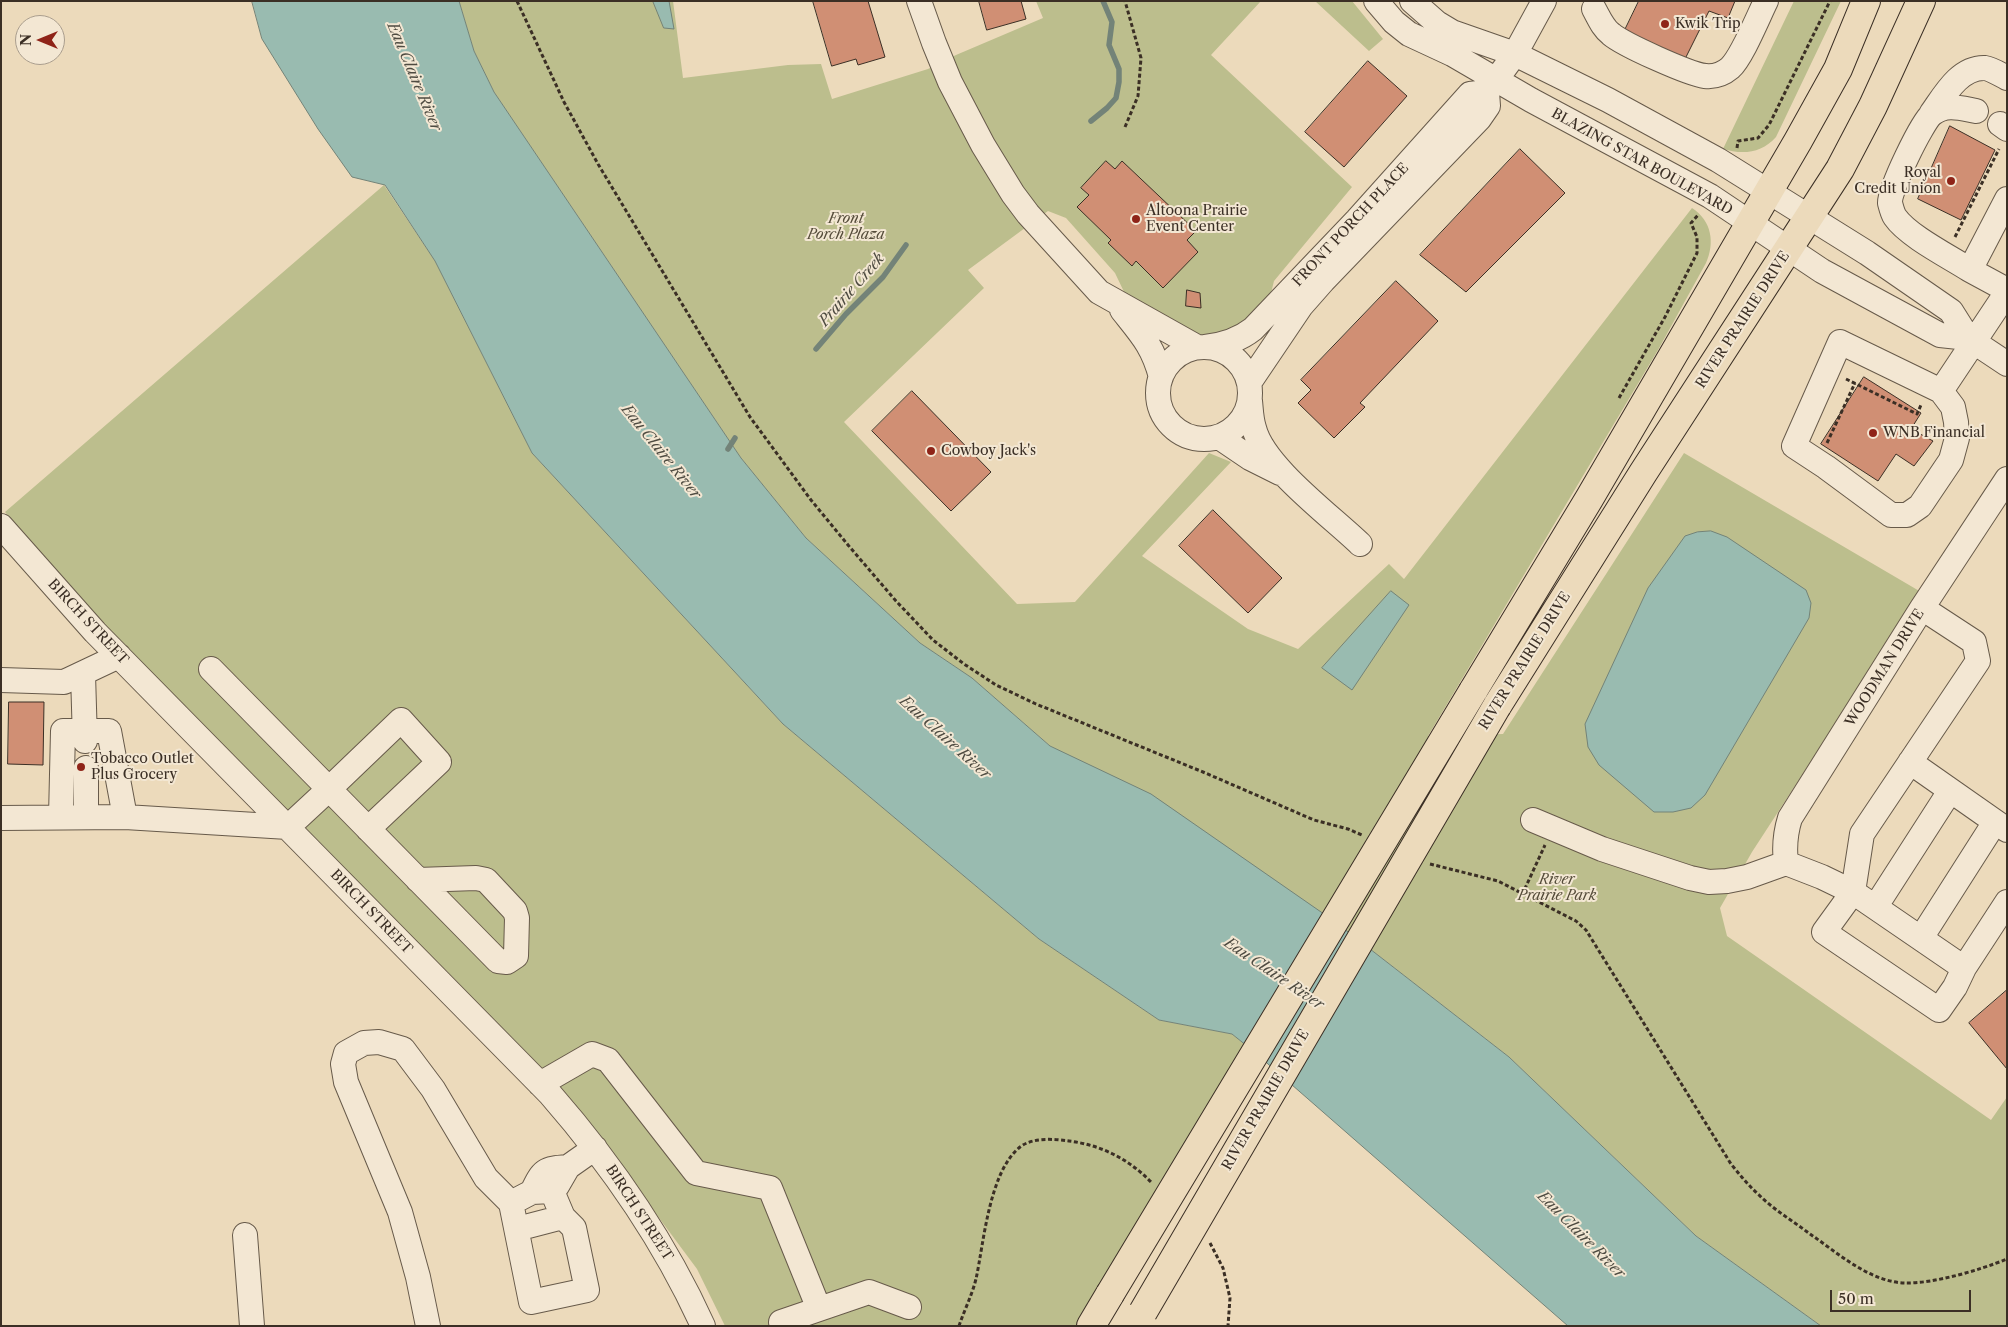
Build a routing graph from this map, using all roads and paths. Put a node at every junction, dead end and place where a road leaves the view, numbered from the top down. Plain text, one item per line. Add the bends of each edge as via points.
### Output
1 (517, 1) edge
2 (919, 1) edge
3 (1125, 1) edge
4 (1376, 1) edge
5 (1412, 1) edge
6 (1544, 1) edge
7 (1766, 1) edge
8 (1830, 1) edge
9 (1866, 1) edge
10 (1921, 1) edge
11 (1593, 4) edge
12 (1515, 54) junction
13 (2007, 78) edge
14 (1492, 86) junction
15 (1976, 111) dead end
16 (1931, 114) junction
17 (1125, 127) dead end
18 (2002, 134) edge
19 (1737, 152) dead end
20 (1768, 191) junction
21 (2007, 199) edge
22 (1699, 214) dead end
23 (1810, 217) junction
24 (1749, 223) junction
25 (1955, 237) dead end
26 (1697, 240) dead end
27 (1788, 250) junction
28 (1970, 270) junction
29 (2007, 291) edge
30 (1116, 302) junction
31 (1970, 340) junction
32 (1201, 347) junction
33 (2007, 364) edge
34 (1160, 377) junction
35 (1840, 377) dead end
36 (1855, 382) junction
37 (1936, 389) junction
38 (1250, 392) junction
39 (1219, 437) junction
40 (1825, 448) dead end
41 (1287, 477) junction
42 (2007, 479) edge
43 (1, 526) edge
44 (1360, 544) dead end
45 (1922, 608) junction
46 (119, 656) junction
47 (210, 670) dead end
48 (83, 674) junction
49 (1, 680) edge
50 (85, 736) junction
51 (1910, 762) junction
52 (86, 768) dead end
53 (329, 790) junction
54 (1950, 791) junction
55 (61, 817) junction
56 (86, 817) junction
57 (125, 817) junction
58 (1, 818) edge
59 (1543, 824) joint
60 (2001, 826) edge
61 (288, 827) junction
62 (368, 829) junction
63 (1366, 836) dead end
64 (1426, 863) dead end
65 (1786, 863) junction
66 (418, 880) dead end
67 (1853, 892) junction
68 (1522, 895) junction
69 (2007, 902) edge
70 (1876, 906) junction
71 (1921, 938) junction
72 (1964, 968) junction
73 (540, 1084) junction
74 (595, 1148) junction
75 (1158, 1189) dead end
76 (542, 1191) junction
77 (511, 1203) junction
78 (563, 1217) junction
79 (517, 1229) junction
80 (245, 1235) dead end
81 (1209, 1242) dead end
82 (2007, 1259) edge
83 (909, 1307) dead end
84 (819, 1309) junction
85 (1139, 1319) edge
86 (781, 1322) dead end
87 (252, 1326) edge
88 (428, 1326) edge
89 (703, 1326) edge
90 (959, 1326) edge
91 (1091, 1326) edge
92 (1228, 1326) edge

1 - 63 path via 564,102 598,164 750,417 842,538 934,640 996,685 1036,704 1314,820
2 - 30 street via 950,82 1013,194 1036,224 1099,292
3 - 17 path via 1140,58 1138,96
4 - 14 street, BLAZING STAR BOULEVARD via 1409,34 1452,54
5 - 12 street, BLAZING STAR BOULEVARD via 1452,32
6 - 12 street, FRONT PORCH PLACE
7 - 11 street via 1746,44 1730,68 1717,76 1690,72 1627,44 1602,25
8 - 19 path via 1769,125 1758,138 1738,141
9 - 20 main road, RIVER PRAIRIE DRIVE via 1838,69
10 - 23 main road, RIVER PRAIRIE DRIVE via 1874,106
12 - 14 street, FRONT PORCH PLACE
12 - 20 street, BLAZING STAR BOULEVARD via 1608,100
13 - 16 street via 1986,68 1968,71 1950,87
14 - 24 street, BLAZING STAR BOULEVARD via 1710,196
14 - 32 street, FRONT PORCH PLACE via 1470,94 1254,329 1233,341
14 - 38 street, FRONT PORCH PLACE via 1488,106 1471,129 1301,306
15 - 16 street via 1948,106
16 - 28 street via 1893,187 1890,202 1895,216 1906,228
18 - 25 path
20 - 23 street, BLAZING STAR BOULEVARD
20 - 24 main road, RIVER PRAIRIE DRIVE
21 - 28 street
22 - 26 path via 1691,223
23 - 27 main road, RIVER PRAIRIE DRIVE
23 - 31 street, BLAZING STAR BOULEVARD via 1951,311
24 - 27 street, BLAZING STAR BOULEVARD
24 - 91 main road, RIVER PRAIRIE DRIVE, bridge via 1589,498
27 - 31 street, BLAZING STAR BOULEVARD via 1940,335
27 - 85 main road, RIVER PRAIRIE DRIVE, bridge via 1497,706
28 - 29 street
29 - 31 street
30 - 32 street
30 - 34 street via 1146,340 1155,356
31 - 33 street, BLAZING STAR BOULEVARD
31 - 37 street
32 - 34 street, FRONT PORCH PLACE via 1175,357
32 - 38 street via 1220,350 1234,357 1244,368
34 - 39 street via 1158,400 1170,424 1192,438 1206,440
35 - 36 path
36 - 37 path via 1917,414
36 - 40 path
37 - 37 street via 1953,407 1957,438 1951,460 1920,506 1907,515 1891,515 1794,446 1840,342
38 - 39 street, FRONT PORCH PLACE via 1246,413 1230,432
38 - 41 street via 1254,430
39 - 41 street
41 - 44 street
42 - 45 street, WOODMAN DRIVE
43 - 46 street, BIRCH STREET
45 - 51 street via 1974,642 1978,662
45 - 65 street, WOODMAN DRIVE via 1790,818 1784,847
46 - 48 street
46 - 61 street, BIRCH STREET
47 - 53 street
48 - 49 street via 64,682
48 - 50 street
50 - 55 street via 63,731
50 - 57 street via 109,731
51 - 54 street
51 - 67 street via 1862,834
52 - 56 street
53 - 61 street
53 - 62 street
53 - 62 street via 401,720 439,762
54 - 60 street
54 - 70 street
55 - 56 street
55 - 58 street
56 - 57 street
57 - 61 street
59 - 65 street via 1644,864 1709,882 1747,877
59 - 68 path
60 - 71 street
61 - 73 street, BIRCH STREET
62 - 66 street
64 - 68 path via 1498,881
65 - 67 street
67 - 70 street
67 - 72 street via 1824,932 1840,944 1938,1010
68 - 82 path via 1576,921 1586,930 1731,1164 1774,1208 1851,1263 1902,1283 1920,1283
69 - 72 street
70 - 71 street
71 - 72 street
73 - 74 street, BIRCH STREET
73 - 84 street via 592,1054 608,1060 696,1173 770,1188
74 - 76 street via 568,1167 558,1186
74 - 89 street, BIRCH STREET via 643,1214
75 - 90 path via 1138,1169 1104,1148 1053,1139 1021,1147 993,1191 975,1282
76 - 77 street
76 - 78 street
77 - 79 street
77 - 88 street via 486,1178 433,1089 403,1049 379,1042 364,1043 346,1053 343,1064 346,1082 400,1212
78 - 79 street
78 - 79 street via 574,1228 586,1290 531,1302
80 - 87 street
81 - 92 path via 1223,1268 1229,1290
83 - 84 street via 869,1292
84 - 86 street

